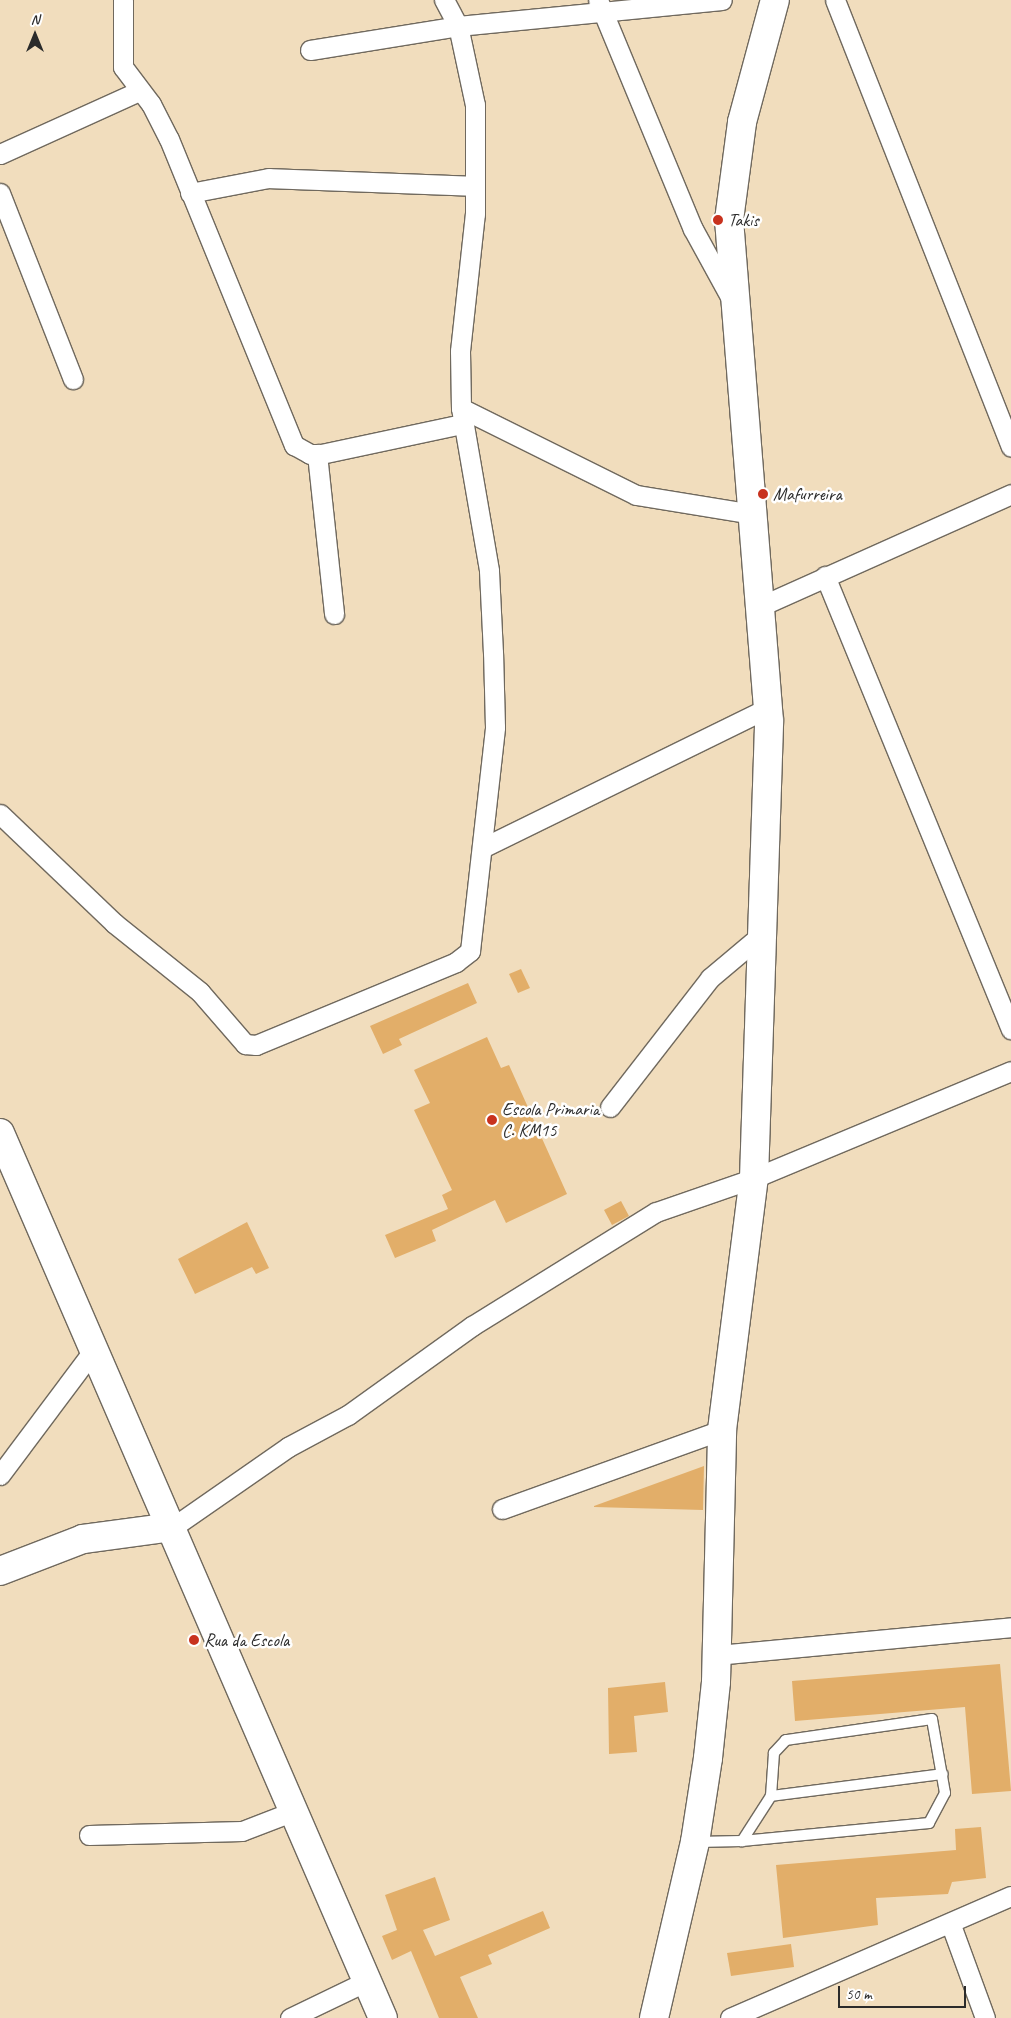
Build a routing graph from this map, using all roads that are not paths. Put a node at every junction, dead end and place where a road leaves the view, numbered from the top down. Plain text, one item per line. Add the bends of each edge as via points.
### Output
1 (123, 0) edge
2 (444, 0) edge
3 (722, 0) edge
4 (775, 0) edge
5 (835, 0) edge
6 (602, 7) edge
7 (458, 26) junction
8 (310, 50) dead end
9 (139, 91) junction
10 (0, 154) edge
11 (475, 186) junction
12 (0, 193) edge
13 (190, 193) junction
14 (736, 308) junction
15 (73, 379) dead end
16 (461, 416) junction
17 (1011, 446) edge
18 (317, 454) junction
19 (1011, 494) edge
20 (753, 514) junction
21 (826, 576) junction
22 (761, 606) junction
23 (334, 614) dead end
24 (768, 708) junction
25 (0, 814) edge
26 (484, 847) junction
27 (761, 935) junction
28 (1011, 1029) edge
29 (1011, 1071) edge
30 (610, 1107) dead end
31 (0, 1133) edge
32 (754, 1178) junction
33 (92, 1352) junction
34 (722, 1430) junction
35 (0, 1475) edge
36 (502, 1510) dead end
37 (173, 1527) junction
38 (0, 1571) edge
39 (1011, 1627) edge
40 (717, 1655) junction
41 (943, 1774) junction
42 (771, 1796) junction
43 (294, 1811) junction
44 (89, 1835) dead end
45 (742, 1841) junction
46 (695, 1842) junction
47 (1011, 1896) edge
48 (951, 1925) junction
49 (367, 1981) junction
50 (290, 2018) edge
51 (383, 2018) edge
52 (654, 2018) edge
53 (730, 2018) edge
54 (985, 2018) edge

1 - 9 street via 123,67
2 - 7 street
3 - 6 street
4 - 14 street via 732,175 729,220
5 - 17 street
6 - 7 street
6 - 14 street via 693,229
7 - 8 street
7 - 11 street via 475,105
9 - 10 street
9 - 13 street via 151,104
11 - 13 street via 269,178
11 - 16 street via 460,351
12 - 15 street
13 - 18 street via 294,445
14 - 20 street
16 - 18 street
16 - 20 street via 636,495
16 - 26 street via 489,570 494,653 495,727
18 - 23 street
19 - 21 street
20 - 22 street
21 - 22 street
21 - 28 street
22 - 24 street
24 - 26 street
24 - 27 street
25 - 26 street via 114,923 200,992 239,1039 251,1045 456,962 470,951
27 - 30 street via 710,978
27 - 32 street
29 - 32 street
31 - 33 street
32 - 34 street
32 - 37 street via 656,1212 472,1326 348,1415 288,1447
33 - 35 street
33 - 37 street
34 - 36 street
34 - 40 street
37 - 38 street via 83,1539
37 - 43 street
39 - 40 street
40 - 46 street
41 - 42 lane
41 - 42 lane via 934,1725 926,1718 786,1740 774,1752
41 - 45 lane via 945,1792 929,1823
42 - 45 lane
43 - 44 street via 242,1831
43 - 49 street
45 - 46 lane
46 - 52 street
47 - 48 street
48 - 53 street
48 - 54 street
49 - 50 street
49 - 51 street

